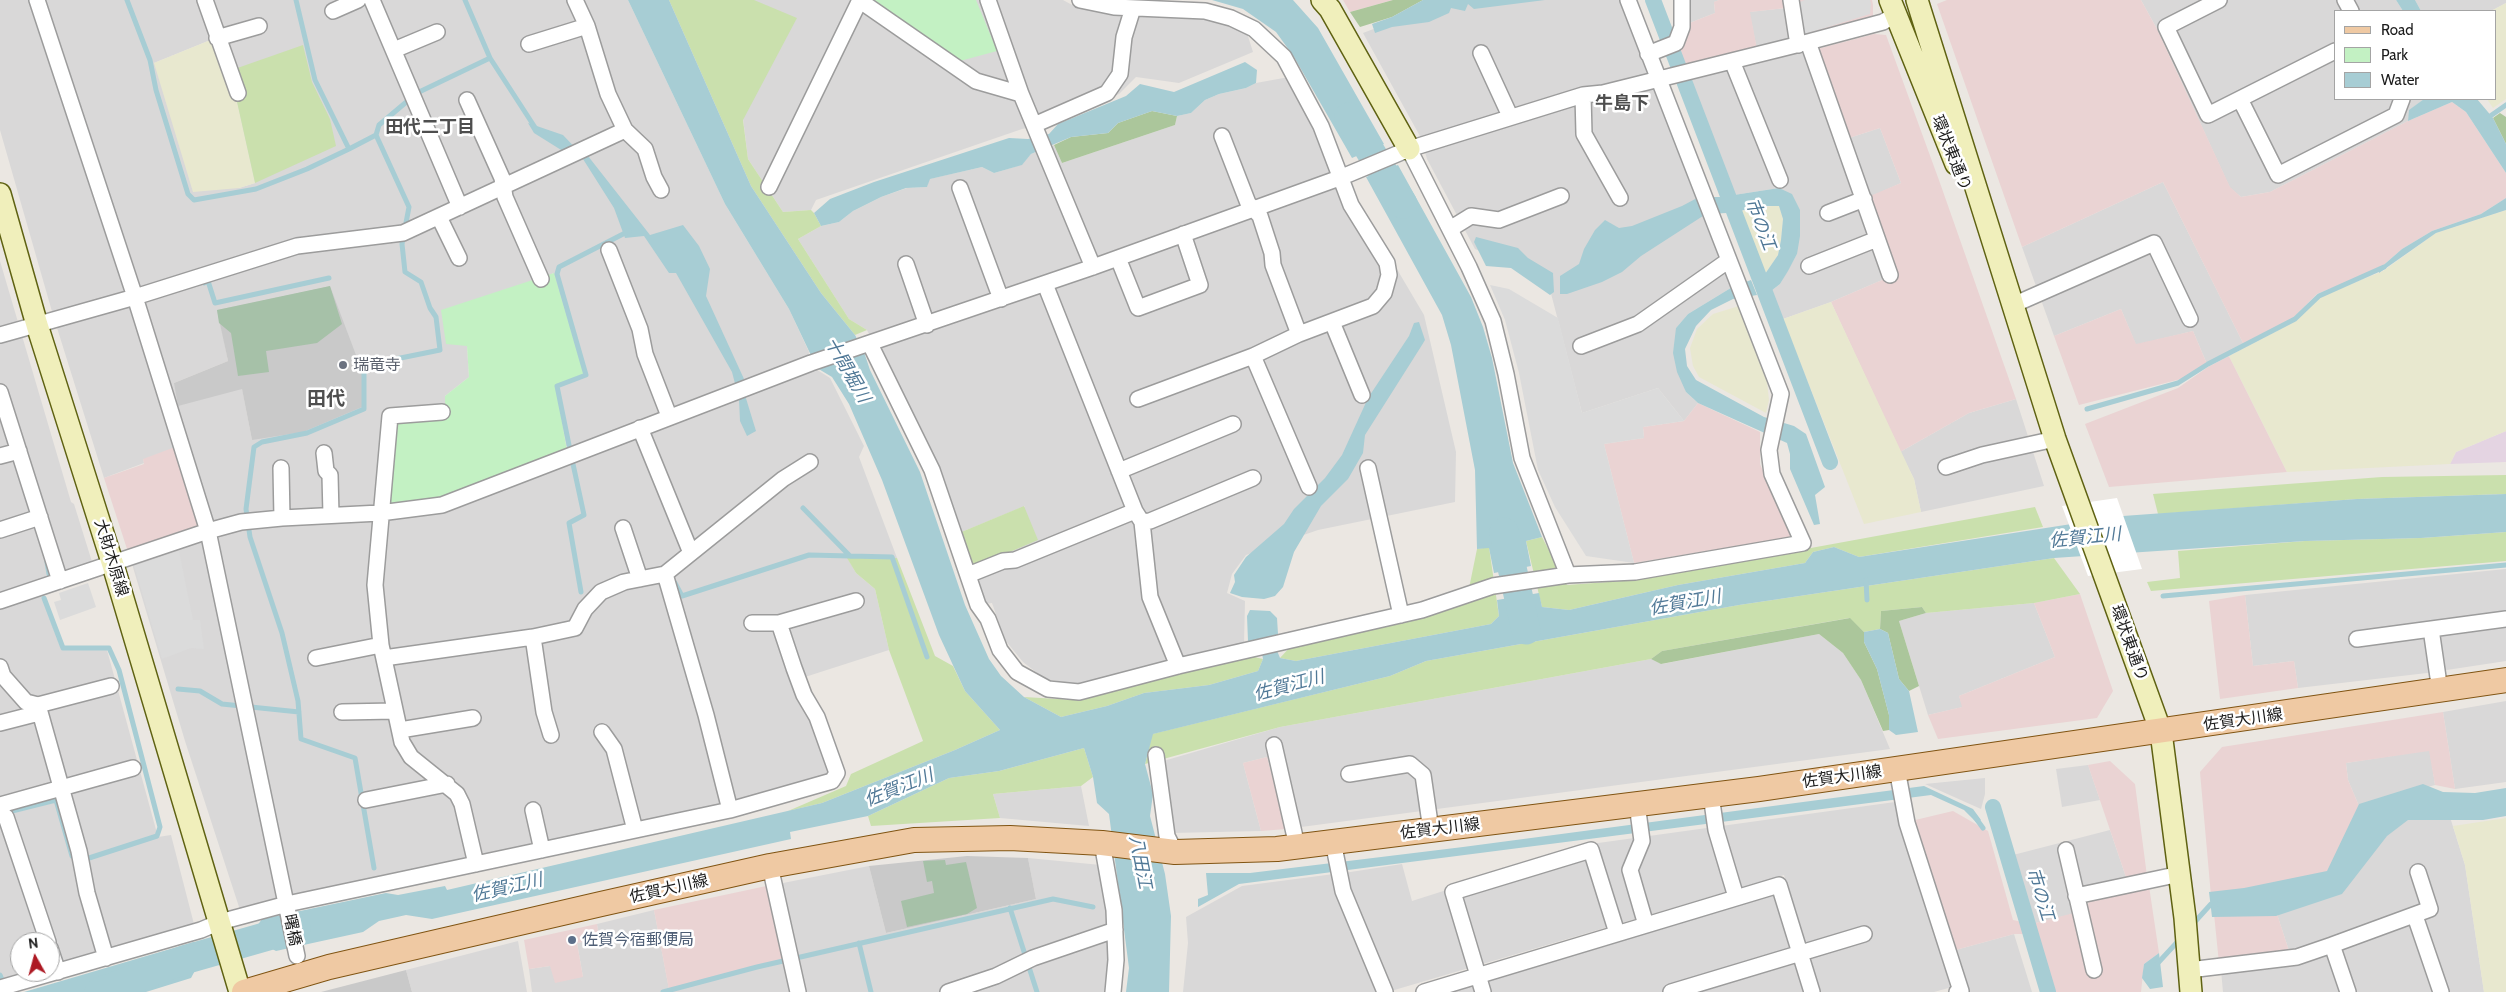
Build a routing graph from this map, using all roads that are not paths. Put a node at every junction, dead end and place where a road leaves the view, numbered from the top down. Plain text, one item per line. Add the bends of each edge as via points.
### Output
1 (37, 0) edge
2 (205, 0) edge
3 (358, 0) edge
4 (575, 0) edge
5 (860, 0) edge
6 (988, 0) edge
7 (1080, 0) edge
8 (1322, 0) edge
9 (1628, 0) edge
10 (1682, 0) edge
11 (1791, 0) edge
12 (2219, 0) edge
13 (376, 1) edge
14 (1919, 1) edge
15 (1892, 7) edge
16 (1132, 8) junction
17 (333, 11) dead end
18 (258, 26) dead end
19 (587, 26) junction
20 (437, 32) dead end
21 (218, 38) junction
22 (529, 44) dead end
23 (1803, 44) junction
24 (1662, 48) junction
25 (394, 50) junction
26 (2334, 52) edge
27 (1481, 53) dead end
28 (1732, 61) junction
29 (1664, 78) junction
30 (238, 93) dead end
31 (1021, 94) junction
32 (1583, 95) junction
33 (2240, 99) junction
34 (467, 100) dead end
35 (2402, 100) edge
36 (1510, 116) junction
37 (1036, 129) junction
38 (625, 130) junction
39 (1222, 136) dead end
40 (1401, 153) junction
41 (1346, 175) junction
42 (1780, 180) dead end
43 (769, 187) dead end
44 (504, 188) junction
45 (960, 188) dead end
46 (661, 190) dead end
47 (0, 194) edge
48 (1561, 196) dead end
49 (1620, 198) dead end
50 (1864, 199) junction
51 (460, 208) junction
52 (1254, 208) junction
53 (1828, 213) dead end
54 (439, 217) junction
55 (1450, 229) junction
56 (1183, 234) junction
57 (1877, 239) junction
58 (609, 250) dead end
59 (459, 258) dead end
60 (1118, 258) junction
61 (1729, 260) junction
62 (906, 264) dead end
63 (1809, 266) dead end
64 (1093, 267) junction
65 (1890, 275) dead end
66 (541, 279) dead end
67 (1045, 284) junction
68 (135, 297) junction
69 (1001, 299) junction
70 (2013, 305) junction
71 (2190, 320) dead end
72 (1332, 322) junction
73 (37, 325) junction
74 (927, 325) junction
75 (1299, 334) junction
76 (0, 335) edge
77 (868, 344) junction
78 (1581, 346) dead end
79 (1253, 356) junction
80 (0, 392) edge
81 (1362, 395) dead end
82 (1138, 399) dead end
83 (442, 412) dead end
84 (669, 416) junction
85 (1232, 424) dead end
86 (640, 428) junction
87 (2055, 439) junction
88 (19, 451) junction
89 (324, 453) dead end
90 (0, 456) edge
91 (810, 462) dead end
92 (1946, 467) dead end
93 (281, 468) dead end
94 (1368, 468) dead end
95 (1119, 471) junction
96 (1253, 478) dead end
97 (1309, 487) dead end
98 (380, 513) junction
99 (331, 515) junction
100 (1138, 516) junction
101 (40, 517) junction
102 (282, 518) junction
103 (623, 528) dead end
104 (0, 530) edge
105 (208, 531) junction
106 (692, 552) junction
107 (113, 565) junction
108 (665, 574) junction
109 (1568, 574) junction
110 (968, 575) junction
111 (640, 579) junction
112 (60, 581) junction
113 (0, 601) edge
114 (856, 602) dead end
115 (1400, 615) junction
116 (2506, 619) edge
117 (752, 623) dead end
118 (778, 623) junction
119 (2431, 629) junction
120 (533, 637) junction
121 (2356, 639) dead end
122 (383, 651) junction
123 (316, 658) dead end
124 (1178, 666) junction
125 (0, 667) edge
126 (2506, 680) edge
127 (111, 686) dead end
128 (2440, 691) junction
129 (39, 709) junction
130 (395, 711) junction
131 (342, 712) dead end
132 (473, 718) dead end
133 (0, 723) edge
134 (400, 730) junction
135 (602, 732) dead end
136 (2161, 732) junction
137 (551, 735) dead end
138 (1274, 745) dead end
139 (1156, 755) dead end
140 (133, 768) dead end
141 (1348, 774) dead end
142 (447, 784) junction
143 (1901, 787) junction
144 (61, 788) junction
145 (366, 800) dead end
146 (1712, 804) junction
147 (534, 810) dead end
148 (730, 810) junction
149 (3, 811) edge
150 (1638, 813) junction
151 (635, 830) junction
152 (1431, 830) junction
153 (1102, 843) junction
154 (1297, 846) junction
155 (542, 850) junction
156 (2066, 850) dead end
157 (1335, 851) junction
158 (1175, 852) junction
159 (476, 864) junction
160 (770, 866) junction
161 (2418, 872) dead end
162 (2180, 874) junction
163 (2076, 896) junction
164 (1736, 898) junction
165 (287, 904) junction
166 (2415, 916) junction
167 (220, 922) junction
168 (1646, 925) junction
169 (1115, 930) junction
170 (45, 932) edge
171 (1617, 933) junction
172 (1864, 934) dead end
173 (2332, 945) junction
174 (1800, 954) junction
175 (296, 956) dead end
176 (106, 958) junction
177 (2094, 970) dead end
178 (2189, 970) junction
179 (60, 971) edge
180 (1478, 976) junction
181 (22, 982) edge
182 (240, 986) edge
183 (4, 987) edge
184 (1701, 988) edge
185 (798, 992) edge
186 (948, 992) edge
187 (1113, 992) edge
188 (1385, 992) edge
189 (1424, 992) edge
190 (1483, 992) edge
191 (1672, 992) edge
192 (1812, 992) edge
193 (1957, 992) edge
194 (2191, 992) edge
195 (2348, 992) edge
196 (2441, 992) edge

1 - 68 street, 曙橋
2 - 21 street
3 - 17 street
4 - 19 street
5 - 31 street via 976,81
5 - 43 street
6 - 31 street
7 - 16 street via 1114,8
8 - 40 main road via 1330,9
9 - 24 street
10 - 24 street via 1682,27
11 - 23 street
12 - 33 street via 2166,27 2208,115
13 - 25 street
14 - 15 main road
14 - 70 main road, 環状東通り
15 - 23 street via 1883,22
15 - 70 main road, 環状東通り
16 - 37 street via 1124,37 1120,74 1107,93
16 - 41 street via 1205,11 1254,29 1284,57
18 - 21 street
19 - 22 street
19 - 38 street via 608,94
20 - 25 street
21 - 30 street
23 - 28 street
23 - 50 street
24 - 29 street
25 - 51 street
26 - 33 street
27 - 36 street
28 - 29 street
28 - 42 street
29 - 32 street
29 - 61 street
31 - 37 street
32 - 36 street
32 - 49 street via 1584,134
33 - 35 street via 2278,175 2396,115
34 - 44 street
36 - 40 street
37 - 64 street
38 - 44 street
38 - 46 street via 645,149
39 - 52 street via 1248,203
40 - 41 street
40 - 55 street
41 - 52 street
41 - 72 street via 1351,205 1387,263 1389,275 1384,293 1373,306
44 - 51 street
44 - 66 street
45 - 69 street
47 - 73 main road, 大財木原線
48 - 55 street via 1499,220 1470,216
50 - 53 street
50 - 57 street
51 - 54 street
52 - 56 street
52 - 75 street via 1260,216 1273,265
54 - 59 street
54 - 68 street via 406,232 297,246
55 - 109 street via 1493,321 1522,458
56 - 60 street
56 - 60 street via 1200,285 1138,308
57 - 63 street
57 - 65 street
58 - 84 street
60 - 64 street
61 - 78 street via 1638,324
61 - 109 street via 1781,394 1769,450 1772,474 1802,543 1635,572
62 - 74 street
64 - 67 street
67 - 69 street
67 - 95 street
68 - 73 street
68 - 105 street, 曙橋
69 - 74 street
70 - 71 street via 2154,243
70 - 87 main road, 環状東通り
72 - 75 street
72 - 81 street
73 - 76 street
73 - 107 main road, 大財木原線
74 - 77 street
75 - 79 street
77 - 84 street
77 - 110 street via 932,470
79 - 82 street
79 - 97 street
80 - 88 street
83 - 98 street via 390,416
84 - 86 street
85 - 95 street
86 - 98 street via 442,505
86 - 106 street
87 - 92 street via 1982,455
87 - 136 main road, 環状東通り
88 - 90 street
88 - 101 street
89 - 99 street via 326,471 330,475
91 - 106 street via 783,479
93 - 102 street
94 - 115 street
95 - 100 street
96 - 100 street via 1150,521
98 - 99 street
98 - 122 street via 375,585
99 - 102 street
100 - 110 street
100 - 124 street via 1150,597
101 - 104 street
101 - 112 street
102 - 105 street via 248,521
103 - 111 street
105 - 107 street
105 - 165 street, 曙橋
106 - 108 street
107 - 112 street
107 - 167 main road, 大財木原線
108 - 111 street
108 - 148 street
109 - 115 street via 1493,586
110 - 124 street via 978,605 988,619 1000,650 1017,672 1048,689 1079,692
111 - 120 street via 601,592 584,609 576,628
112 - 113 street
114 - 118 street
115 - 124 street
116 - 119 street
117 - 118 street
118 - 148 street via 837,773 832,781
119 - 121 street
119 - 128 street
120 - 122 street
120 - 137 street via 544,712
122 - 123 street
122 - 130 street
125 - 129 street via 3,676 26,702
126 - 128 main road, 佐賀大川線
127 - 129 street
128 - 136 main road, 佐賀大川線
129 - 133 street
129 - 144 street
130 - 131 street
130 - 134 street
132 - 134 street
134 - 142 street via 402,742 411,757
135 - 151 street via 614,749
136 - 143 main road, 佐賀大川線
136 - 162 main road, 環状東通り
138 - 154 street
139 - 158 street via 1167,836
140 - 144 street
141 - 152 street via 1410,764 1423,775
142 - 145 street
142 - 159 street via 462,804
143 - 146 main road, 佐賀大川線
143 - 193 street via 1907,823 1961,991
144 - 149 street
144 - 176 street
146 - 150 main road, 佐賀大川線
146 - 164 street via 1716,830
147 - 155 street
148 - 151 street
149 - 170 street
150 - 152 main road, 佐賀大川線
150 - 168 street via 1642,841 1630,870
151 - 155 street
152 - 157 main road, 佐賀大川線
153 - 158 main road, 佐賀大川線
153 - 160 main road, 佐賀大川線 via 1010,838 914,840
153 - 169 street
154 - 157 main road, 佐賀大川線
154 - 158 main road, 佐賀大川線
155 - 159 street
156 - 163 street
157 - 188 street via 1343,891
159 - 165 street
160 - 182 main road, 佐賀大川線
160 - 185 street
161 - 166 street via 2430,909
162 - 163 street
162 - 178 main road, 環状東通り
163 - 177 street
164 - 168 street
164 - 174 street via 1779,885
165 - 167 street
165 - 175 street, 曙橋
166 - 173 street
166 - 196 street
167 - 176 street
167 - 182 main road, 大財木原線
168 - 171 street
169 - 186 street via 1027,960 996,976
169 - 187 street
171 - 180 street
171 - 180 street via 1591,850 1453,892
172 - 174 street
173 - 178 street via 2297,957
173 - 195 street
174 - 184 street
174 - 192 street
176 - 179 street
178 - 194 main road, 環状東通り
180 - 189 street
180 - 190 street
181 - 183 street
184 - 191 street

